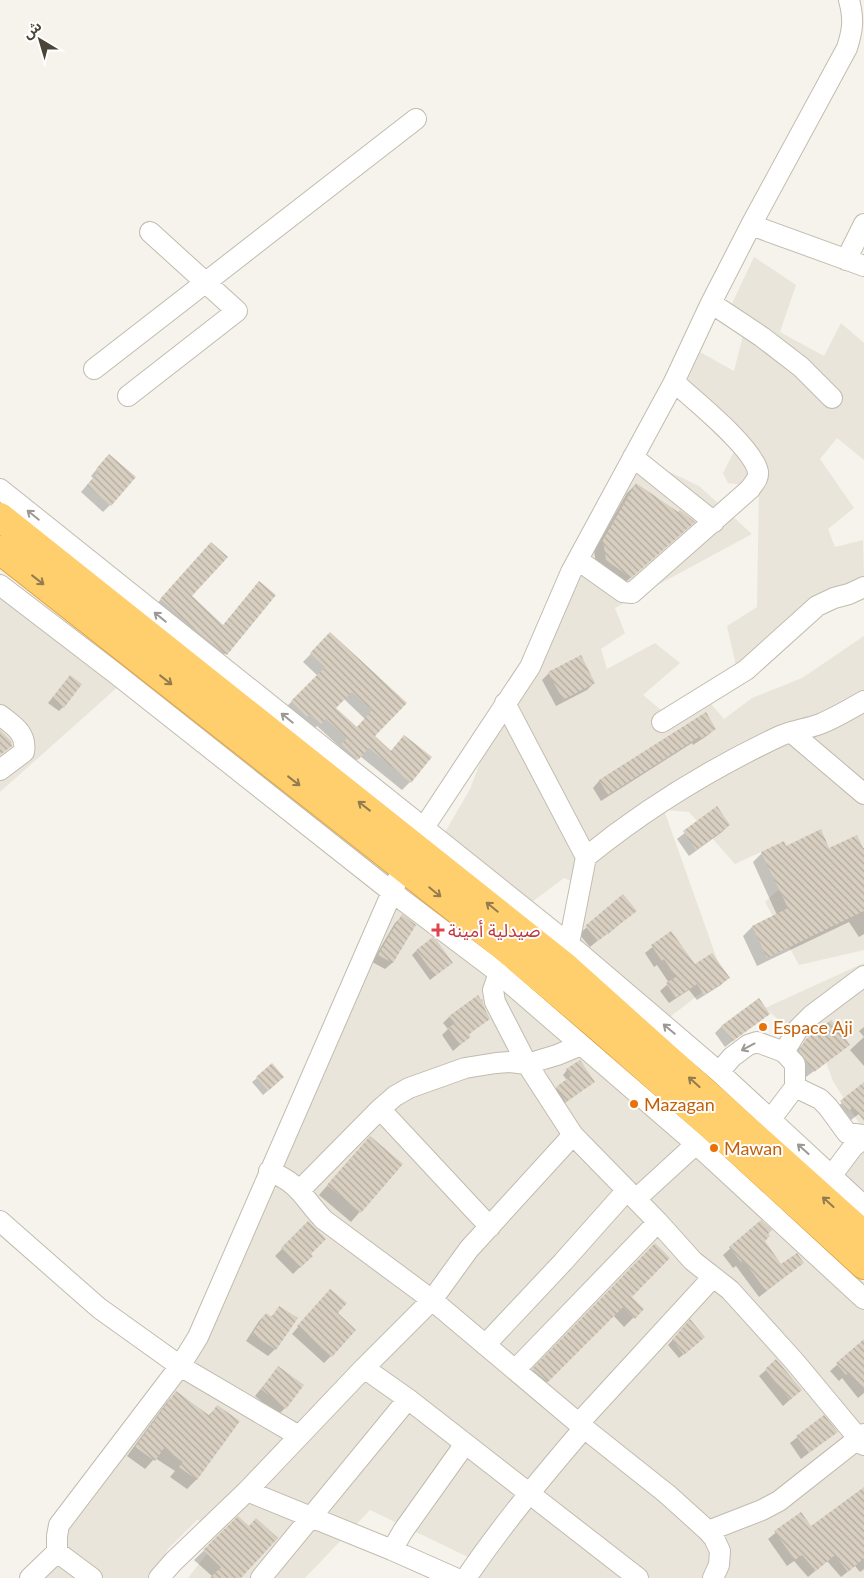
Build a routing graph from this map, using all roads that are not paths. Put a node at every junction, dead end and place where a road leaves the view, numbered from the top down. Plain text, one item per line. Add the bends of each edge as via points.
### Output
1 (849, 0) edge
2 (416, 119) dead end
3 (864, 224) edge
4 (751, 225) junction
5 (150, 232) dead end
6 (855, 263) edge
7 (206, 282) junction
8 (711, 303) junction
9 (94, 369) dead end
10 (674, 382) junction
11 (128, 396) dead end
12 (832, 398) dead end
13 (633, 458) junction
14 (0, 489) edge
15 (0, 517) edge
16 (714, 522) junction
17 (0, 550) edge
18 (578, 560) junction
19 (0, 585) edge
20 (864, 587) edge
21 (864, 701) edge
22 (505, 703) junction
23 (0, 715) edge
24 (662, 722) dead end
25 (791, 732) junction
26 (0, 770) edge
27 (864, 794) edge
28 (413, 846) junction
29 (586, 857) junction
30 (392, 892) junction
31 (567, 955) junction
32 (498, 973) junction
33 (864, 976) edge
34 (581, 1045) junction
35 (784, 1052) junction
36 (527, 1064) junction
37 (719, 1072) junction
38 (796, 1087) junction
39 (380, 1109) junction
40 (771, 1119) junction
41 (573, 1135) junction
42 (864, 1136) edge
43 (696, 1144) junction
44 (269, 1171) junction
45 (832, 1175) junction
46 (300, 1190) junction
47 (631, 1195) junction
48 (864, 1206) edge
49 (0, 1221) edge
50 (658, 1222) junction
51 (490, 1226) junction
52 (864, 1235) edge
53 (864, 1265) edge
54 (712, 1277) junction
55 (432, 1300) junction
56 (864, 1300) edge
57 (485, 1345) junction
58 (180, 1366) junction
59 (364, 1368) junction
60 (515, 1370) junction
61 (408, 1399) junction
62 (581, 1425) junction
63 (299, 1436) junction
64 (862, 1439) edge
65 (465, 1444) junction
66 (247, 1490) junction
67 (529, 1493) junction
68 (313, 1517) junction
69 (708, 1531) junction
70 (392, 1550) junction
71 (57, 1552) junction
72 (30, 1578) edge
73 (92, 1578) edge
74 (160, 1578) edge
75 (261, 1578) edge
76 (455, 1578) edge
77 (466, 1578) edge
78 (638, 1578) edge
79 (713, 1578) edge

1 - 4 street via 853,29 847,48
2 - 7 street
3 - 6 street
4 - 6 street
4 - 8 street
5 - 7 street
7 - 9 street
7 - 11 street via 237,311
8 - 10 street
8 - 12 street via 801,367
10 - 13 street
10 - 16 street via 745,447 758,472 750,489
13 - 16 street
13 - 18 street
28 -> 14 street
28 -> 15 highway
16 - 18 street via 632,593 623,592
17 -> 28 highway
18 - 22 street via 530,667
19 - 30 street
20 - 24 street via 817,606 746,670
21 - 25 street via 818,725
22 - 28 street
22 - 29 street
23 - 26 street via 20,731 25,745 24,752
25 - 27 street
25 - 29 street via 698,779
28 - 30 street
31 -> 28 highway
28 -> 53 highway via 502,945 752,1162
29 - 31 street
30 - 32 street
30 - 44 street
37 -> 31 street
52 -> 31 highway
32 - 34 street
32 - 36 street via 493,990 495,1002
33 - 35 street via 812,1015
34 - 36 street
34 - 43 street
35 -> 37 street via 757,1042 732,1057
35 - 38 street via 795,1064
36 - 39 street via 510,1062 465,1068 409,1088
36 - 41 street
37 - 40 street
38 - 40 street
38 - 42 street via 820,1099 847,1133
39 - 46 street
39 - 51 street
45 -> 40 street
41 - 47 street
41 - 51 street
42 - 45 street
43 - 47 street
43 - 56 street
44 - 46 street via 286,1178
44 - 58 street via 198,1337
45 - 48 street
46 - 55 street via 324,1220
47 - 50 street
47 - 57 street
49 - 58 street via 100,1308
50 - 54 street
50 - 60 street
51 - 55 street
54 - 62 street
54 - 64 street via 730,1290
55 - 57 street
55 - 59 street
57 - 60 street
58 - 63 street
58 - 71 street via 64,1517 59,1525
59 - 61 street
59 - 63 street
60 - 62 street
61 - 65 street
61 - 68 street
62 - 67 street
62 - 69 street
63 - 66 street
64 - 69 street via 778,1501
65 - 67 street
65 - 70 street
66 - 68 street
66 - 74 street
67 - 77 street
67 - 78 street
68 - 70 street
68 - 75 street
69 - 79 street via 720,1551 719,1565
70 - 76 street
71 - 72 street
71 - 73 street

